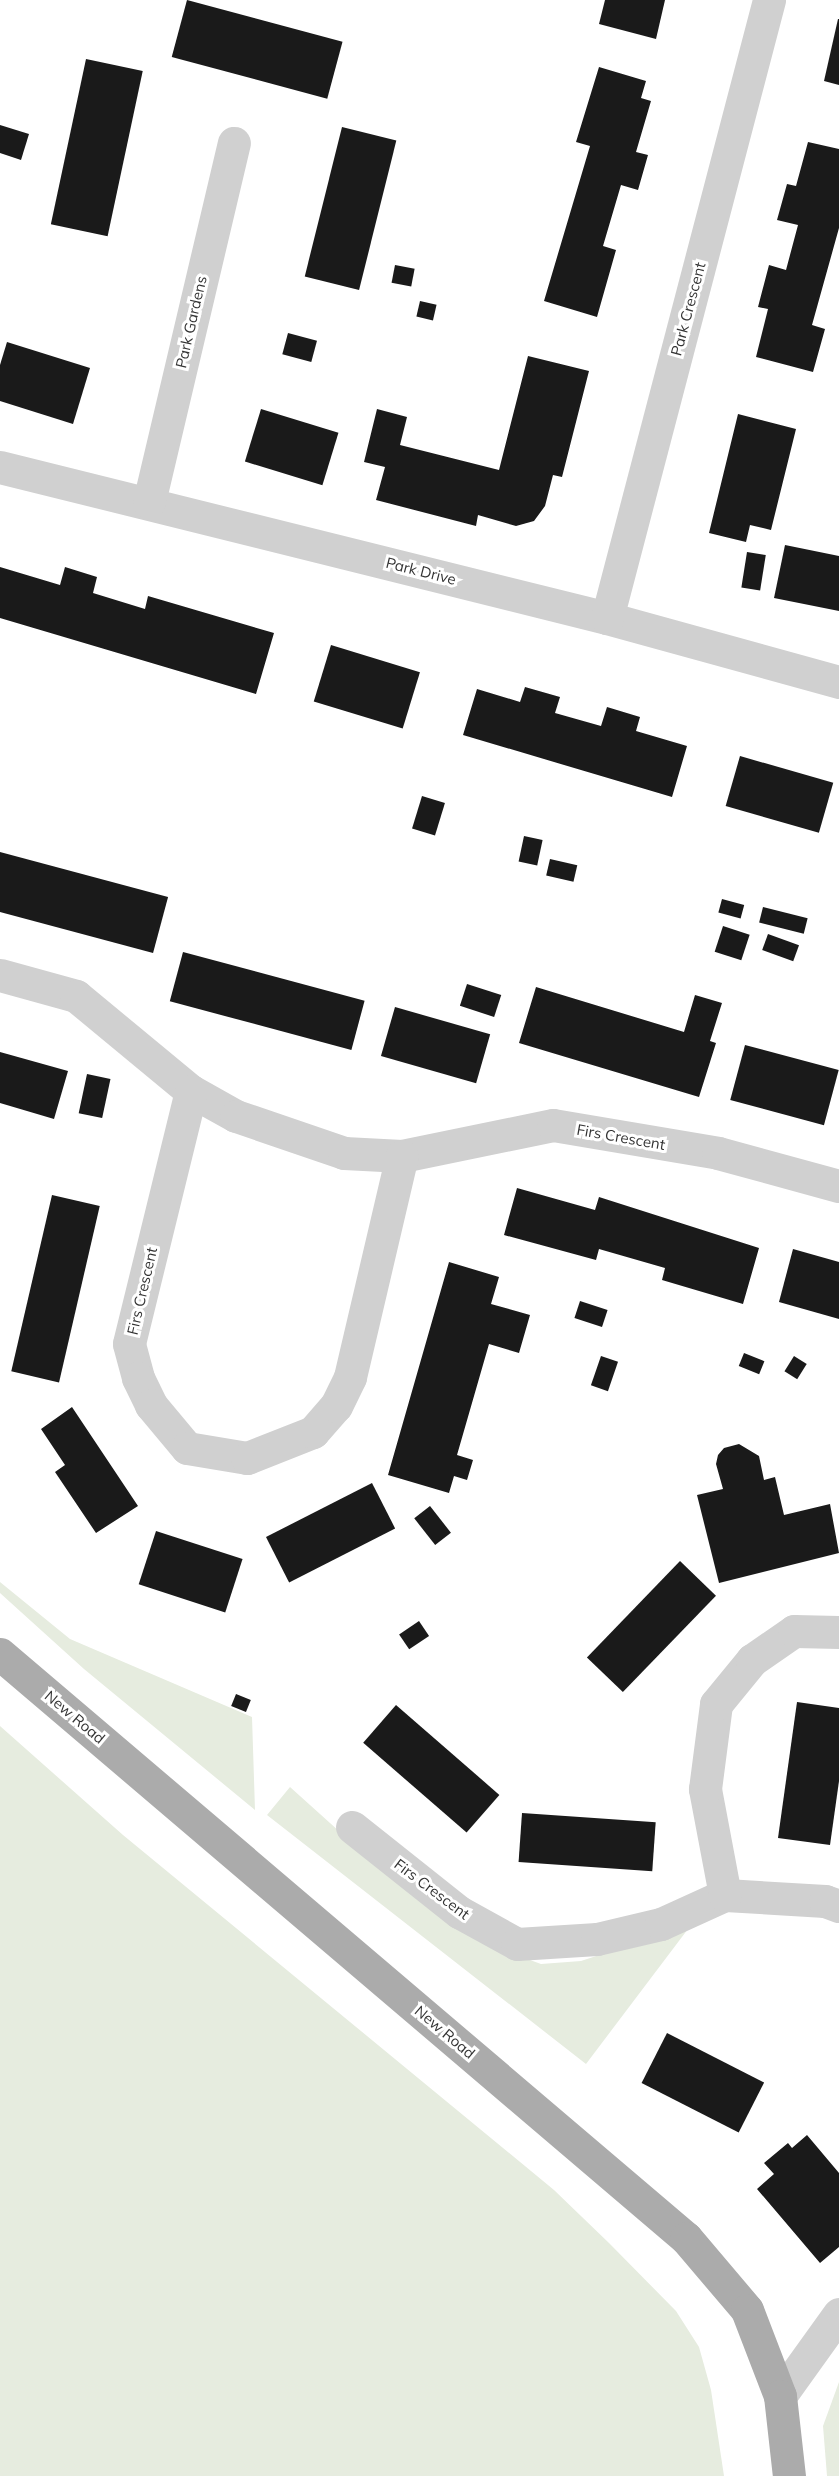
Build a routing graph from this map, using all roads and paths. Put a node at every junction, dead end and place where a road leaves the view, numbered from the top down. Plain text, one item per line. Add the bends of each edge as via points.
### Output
1 (769, 0) edge
2 (234, 143) dead end
3 (0, 467) edge
4 (149, 502) junction
5 (607, 618) junction
6 (839, 682) edge
7 (0, 975) edge
8 (191, 1091) junction
9 (402, 1155) junction
10 (839, 1186) edge
11 (839, 1632) edge
12 (0, 1654) edge
13 (352, 1827) dead end
14 (725, 1895) junction
15 (839, 1906) edge
16 (839, 2314) edge
17 (780, 2396) junction
18 (789, 2476) edge

1 - 5 street, Park Crescent
2 - 4 street, Park Gardens
3 - 4 street, Park Drive
4 - 5 street, Park Drive
5 - 6 street, Park Drive
7 - 8 street, Firs Crescent via 76,996
8 - 9 street, Firs Crescent via 279,1134 344,1153
8 - 9 street, Firs Crescent via 129,1344 138,1378 151,1404 188,1448 247,1458 312,1432 336,1406 350,1377
9 - 10 street, Firs Crescent via 553,1125 718,1153
11 - 14 street via 794,1631 752,1660 716,1704 705,1789
12 - 17 main road, New Road via 686,2238 747,2310
13 - 14 street, Firs Crescent via 459,1912 518,1944 597,1940 662,1924
14 - 15 street, Firs Crescent via 825,1901
16 - 17 street
17 - 18 main road, New Road

